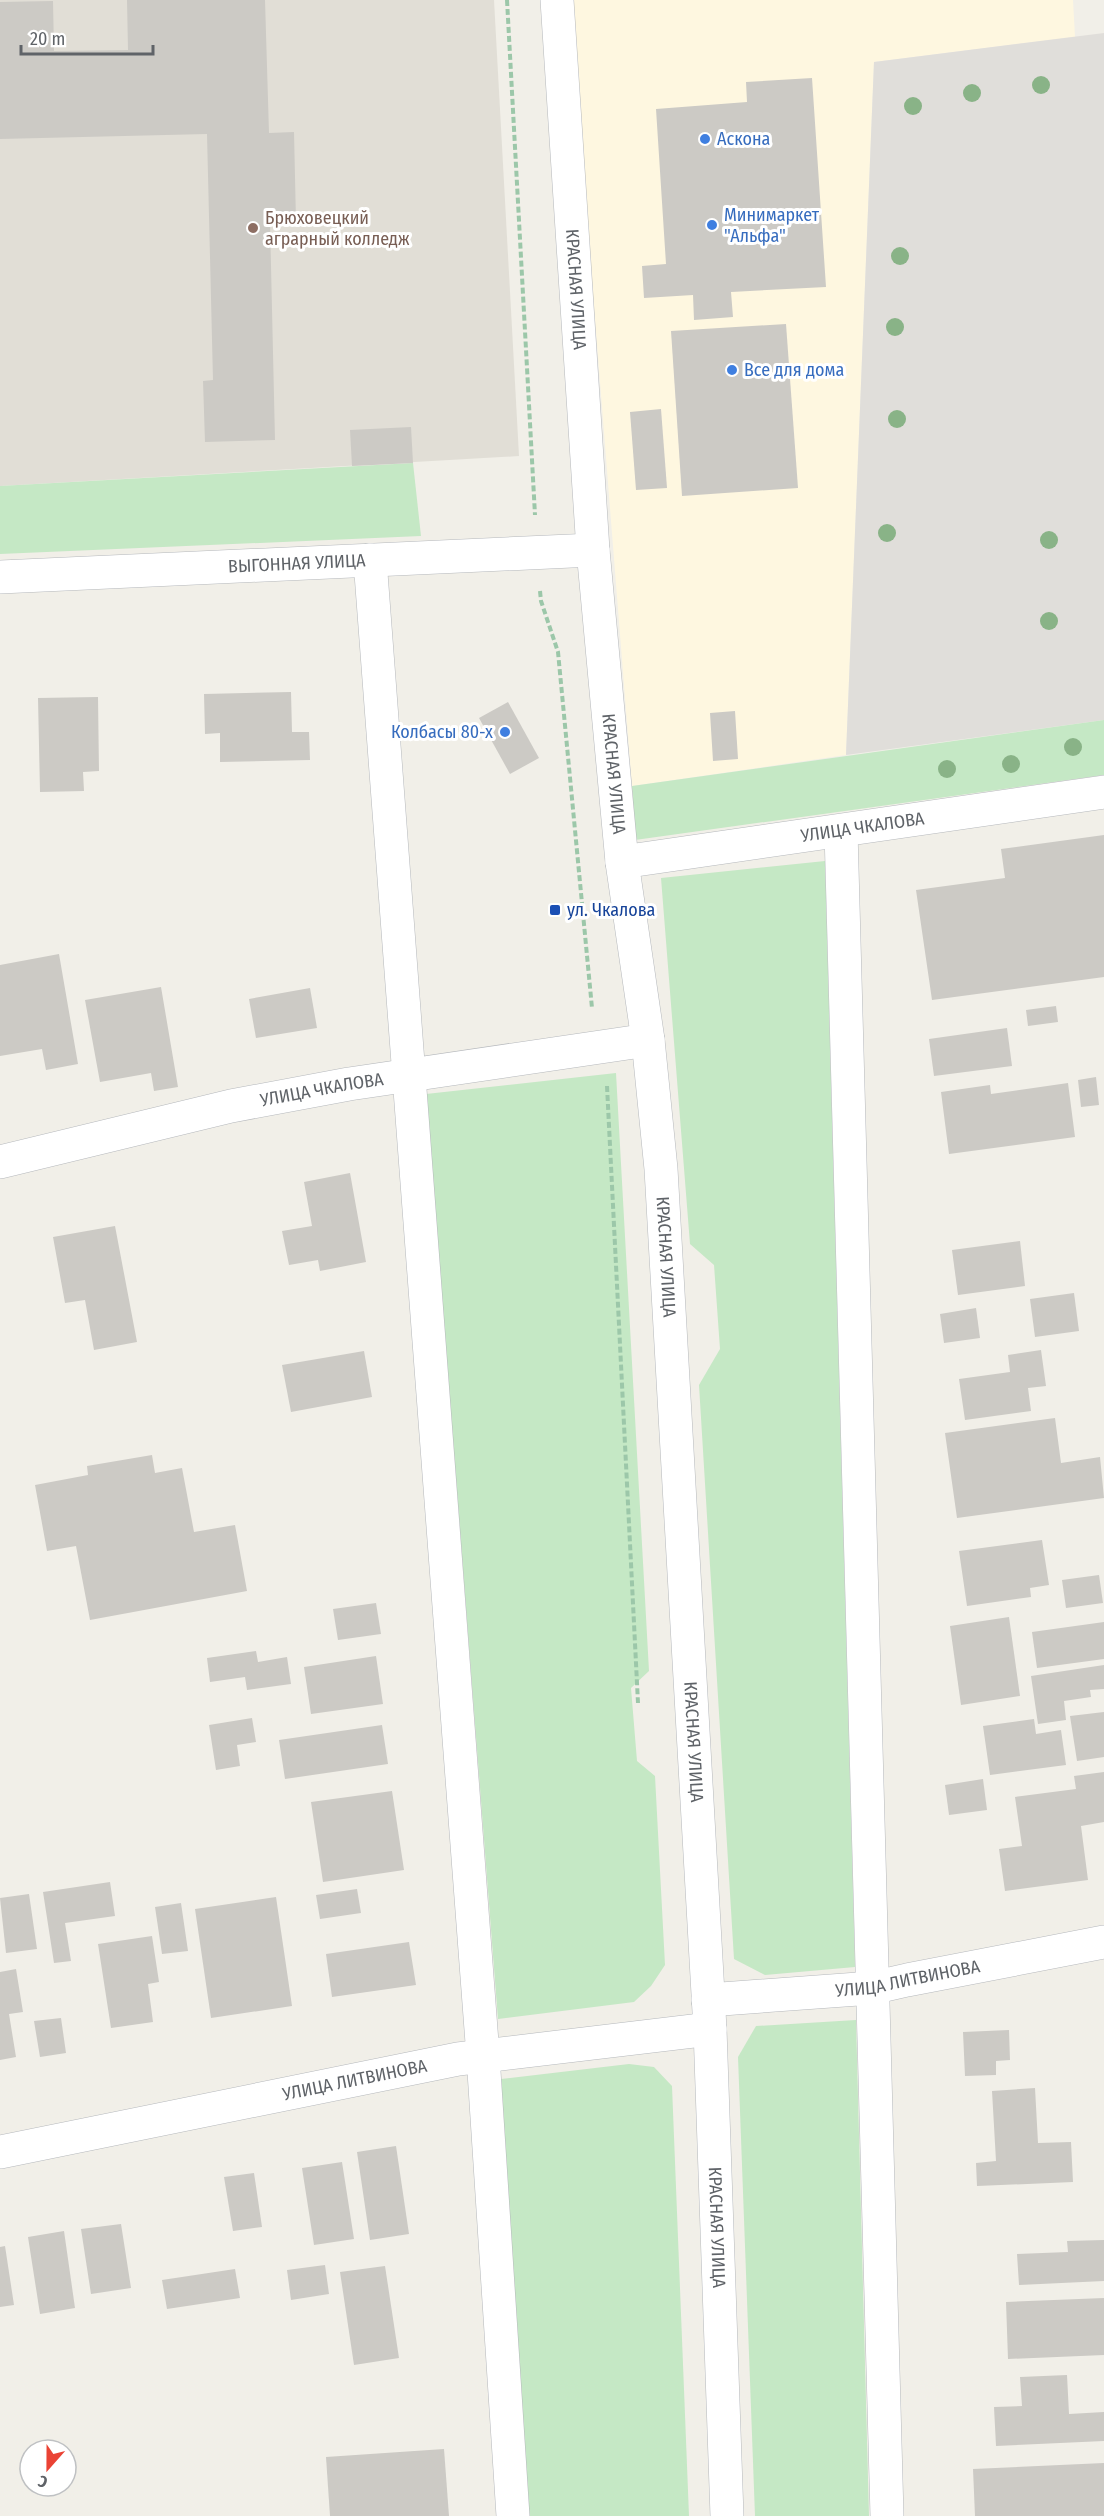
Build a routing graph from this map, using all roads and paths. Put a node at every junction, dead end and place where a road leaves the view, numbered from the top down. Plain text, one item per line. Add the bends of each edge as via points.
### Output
1 (507, 0) edge
2 (557, 0) edge
3 (593, 550) junction
4 (537, 554) junction
5 (370, 560) junction
6 (0, 577) edge
7 (1104, 792) edge
8 (841, 831) junction
9 (622, 862) junction
10 (648, 1040) junction
11 (576, 1051) junction
12 (409, 1075) junction
13 (0, 1162) edge
14 (638, 1703) dead end
15 (1104, 1942) edge
16 (872, 1988) junction
17 (709, 2015) junction
18 (483, 2056) junction
19 (0, 2152) edge
20 (513, 2516) edge
21 (727, 2516) edge
22 (886, 2516) edge

1 - 4 path
2 - 3 street, КРАСНАЯ УЛИЦА
3 - 4 street, ВЫГОННАЯ УЛИЦА
3 - 9 street, КРАСНАЯ УЛИЦА
4 - 5 street, ВЫГОННАЯ УЛИЦА
4 - 11 path via 541,601 558,652 592,1010 574,1028
5 - 6 street, ВЫГОННАЯ УЛИЦА
5 - 12 street
7 - 8 street, УЛИЦА ЧКАЛОВА
8 - 9 street, УЛИЦА ЧКАЛОВА
8 - 16 street
9 - 10 street, КРАСНАЯ УЛИЦА
10 - 11 street, УЛИЦА ЧКАЛОВА
10 - 17 street, КРАСНАЯ УЛИЦА via 661,1168
11 - 12 street, УЛИЦА ЧКАЛОВА
11 - 14 path via 578,1066 606,1081
12 - 13 street, УЛИЦА ЧКАЛОВА via 231,1106
12 - 18 street
15 - 16 street, УЛИЦА ЛИТВИНОВА
16 - 17 street, УЛИЦА ЛИТВИНОВА
16 - 22 street
17 - 18 street, УЛИЦА ЛИТВИНОВА
17 - 21 street, КРАСНАЯ УЛИЦА
18 - 19 street, УЛИЦА ЛИТВИНОВА
18 - 20 street

